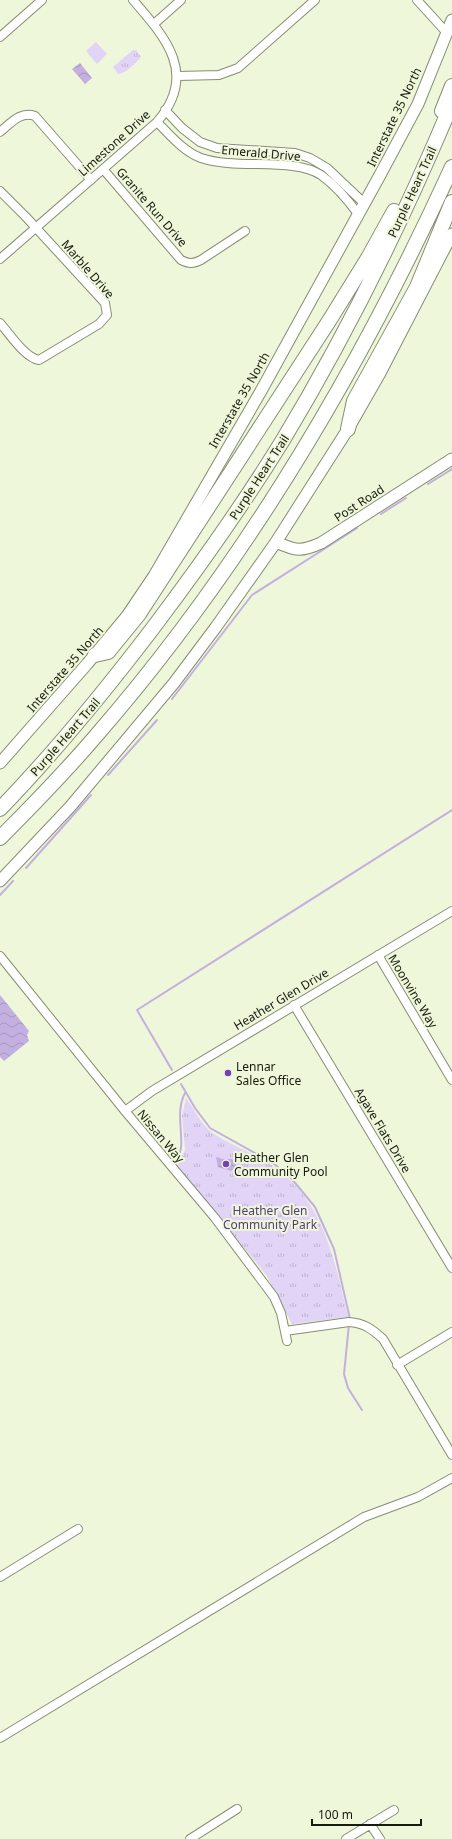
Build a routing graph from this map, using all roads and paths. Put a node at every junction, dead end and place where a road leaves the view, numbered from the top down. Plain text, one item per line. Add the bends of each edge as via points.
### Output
1 (42, 0) edge
2 (134, 0) edge
3 (182, 0) edge
4 (315, 0) edge
5 (417, 0) edge
6 (452, 20) edge
7 (154, 24) junction
8 (447, 33) junction
9 (0, 37) edge
10 (178, 76) junction
11 (452, 86) edge
12 (452, 103) edge
13 (165, 110) junction
14 (157, 122) junction
15 (0, 132) edge
16 (452, 167) edge
17 (103, 169) junction
18 (90, 180) junction
19 (0, 192) edge
20 (452, 202) edge
21 (365, 204) junction
22 (358, 214) junction
23 (35, 228) junction
24 (245, 231) dead end
25 (452, 234) edge
26 (0, 259) edge
27 (0, 323) edge
28 (348, 429) junction
29 (452, 459) edge
30 (276, 542) junction
31 (95, 655) junction
32 (0, 763) edge
33 (0, 809) edge
34 (0, 838) edge
35 (0, 882) edge
36 (452, 911) edge
37 (0, 956) edge
38 (378, 956) junction
39 (294, 1005) junction
40 (452, 1080) edge
41 (124, 1111) junction
42 (452, 1268) edge
43 (285, 1331) junction
44 (452, 1332) edge
45 (287, 1341) dead end
46 (397, 1365) junction
47 (452, 1455) edge
48 (452, 1478) edge
49 (78, 1529) dead end
50 (0, 1577) edge
51 (0, 1738) edge
52 (237, 1809) dead end
53 (394, 1810) dead end
54 (370, 1824) junction
55 (190, 1839) edge
56 (346, 1839) edge
57 (380, 1839) edge

1 - 9 street
2 - 7 street
3 - 7 street
4 - 10 street via 238,68 219,75
5 - 8 street
6 - 8 main road, Interstate 35 North
7 - 10 street via 171,52
8 - 21 main road, Interstate 35 North via 418,104
10 - 13 street, Limestone Drive via 171,101
11 - 31 highway via 398,205 333,315 139,614 108,652
12 - 33 highway, Purple Heart Trail via 379,265 282,441 191,578 117,676 61,743
13 - 14 street, Limestone Drive
13 - 21 street, Emerald Drive via 200,142 217,148 295,153 310,158 327,168
14 - 17 street, Limestone Drive
14 - 22 street, Emerald Drive via 186,149 200,157 216,162 286,166 312,171 346,198
15 - 18 street via 17,117 27,113 35,116
16 - 34 highway, Purple Heart Trail via 374,327 307,444 264,512 149,672 95,738
17 - 18 street, Limestone Drive
17 - 24 street, Granite Run Drive via 181,260 194,263 201,260
18 - 23 street, Limestone Drive
19 - 23 street
20 - 28 highway via 417,287 354,401
21 - 22 main road, Interstate 35 North
22 - 31 main road, Interstate 35 North via 261,391 154,576 127,616
23 - 26 street, Limestone Drive
23 - 27 street, Marble Drive via 105,303 108,315 99,324 39,360 33,359 25,352
25 - 28 main road via 391,353
28 - 30 main road
29 - 30 main road, Post Road via 321,543 306,550 293,550
30 - 35 main road via 170,688 70,807
31 - 32 main road, Interstate 35 North
36 - 38 street, Heather Glen Drive
37 - 41 street, Nissan Way
38 - 39 street, Heather Glen Drive
38 - 40 street, Moonvine Way
39 - 41 street, Heather Glen Drive via 152,1090
39 - 42 street, Agave Flats Drive
41 - 43 street, Nissan Way via 215,1218 274,1297
43 - 45 street, Nissan Way
43 - 46 street via 356,1322 372,1328 383,1339
44 - 46 street
46 - 47 street
48 - 51 street via 418,1498 364,1516
49 - 50 street
52 - 55 street
53 - 54 street
54 - 56 street
54 - 57 street

